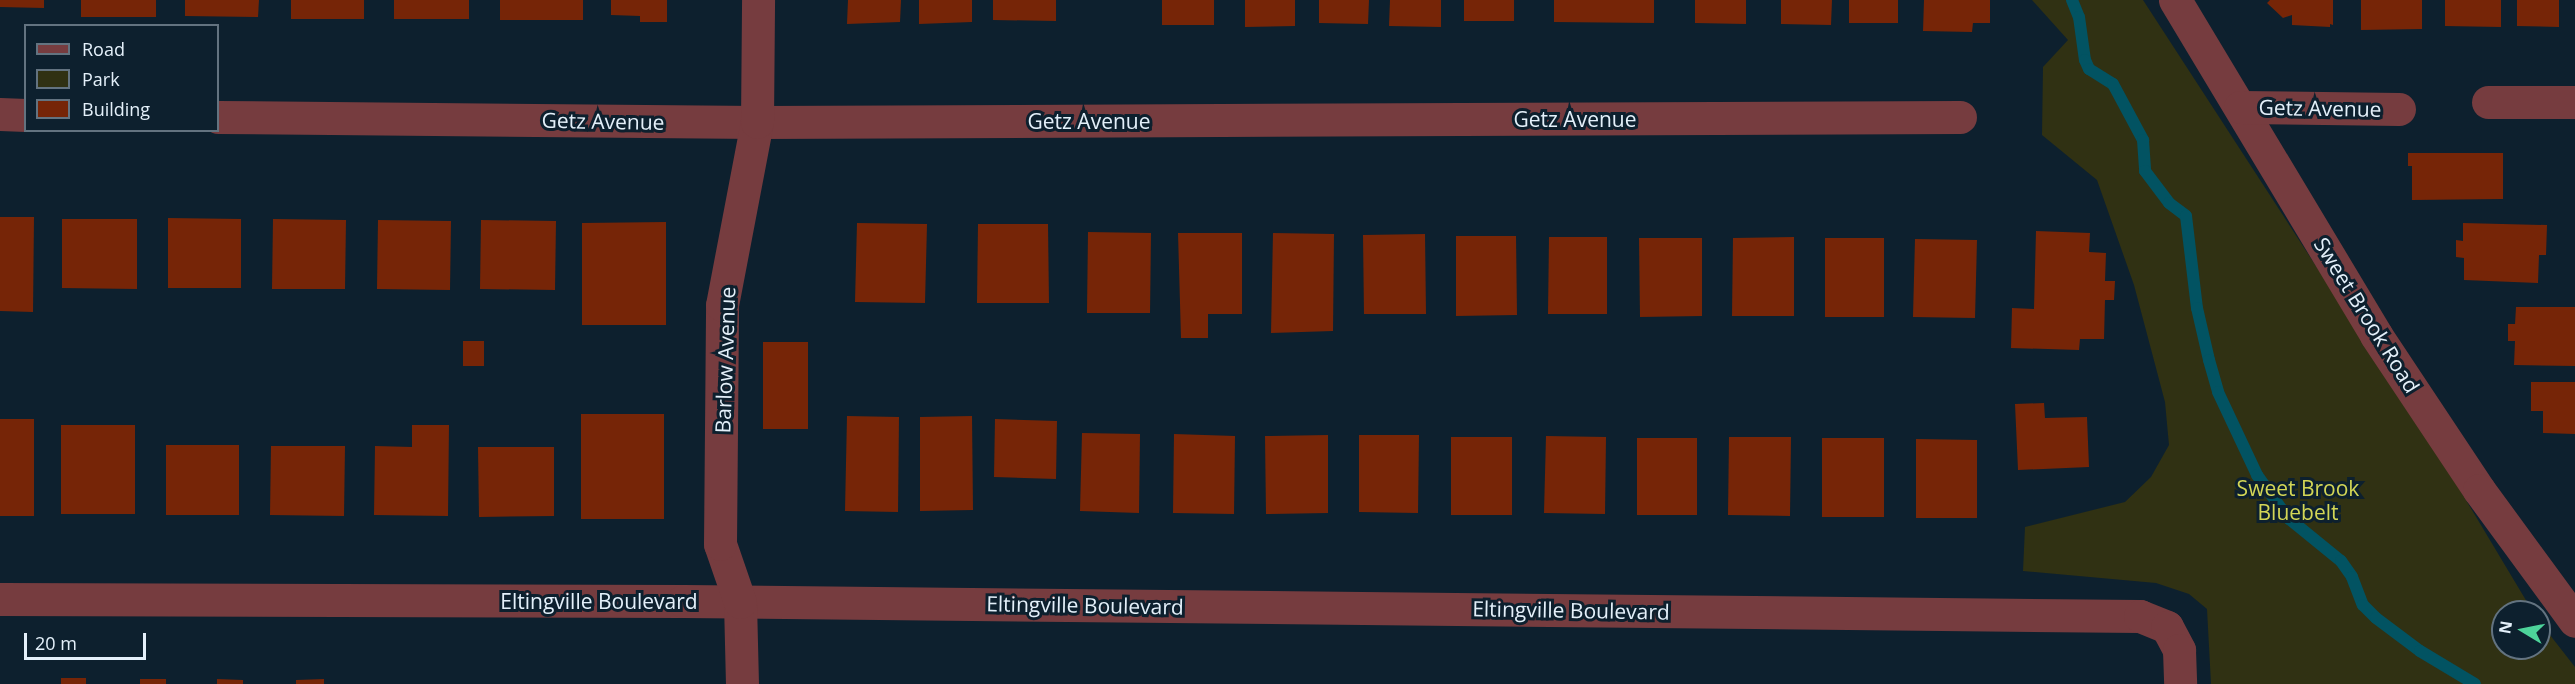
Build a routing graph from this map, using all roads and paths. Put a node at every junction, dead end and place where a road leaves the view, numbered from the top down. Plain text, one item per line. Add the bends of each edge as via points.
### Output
1 (758, 0) edge
2 (2175, 0) edge
3 (2488, 102) dead end
4 (2575, 102) edge
5 (2240, 107) junction
6 (2399, 109) dead end
7 (0, 114) edge
8 (24, 115) edge
9 (219, 117) edge
10 (1960, 117) dead end
11 (757, 122) junction
12 (0, 598) edge
13 (740, 602) junction
14 (2575, 621) edge
15 (742, 684) edge
16 (2180, 684) edge

1 - 11 street, Barlow Avenue
2 - 5 street, Sweet Brook Road
3 - 4 street
5 - 6 street, Getz Avenue
5 - 14 street, Sweet Brook Road via 2376,335 2479,490
7 - 8 street
9 - 11 street, Getz Avenue
10 - 11 street, Getz Avenue
11 - 13 street, Barlow Avenue via 722,305 720,544
12 - 13 street, Eltingville Boulevard
13 - 15 street, Barlow Avenue
13 - 16 street, Eltingville Boulevard via 2140,616 2167,627 2179,650

